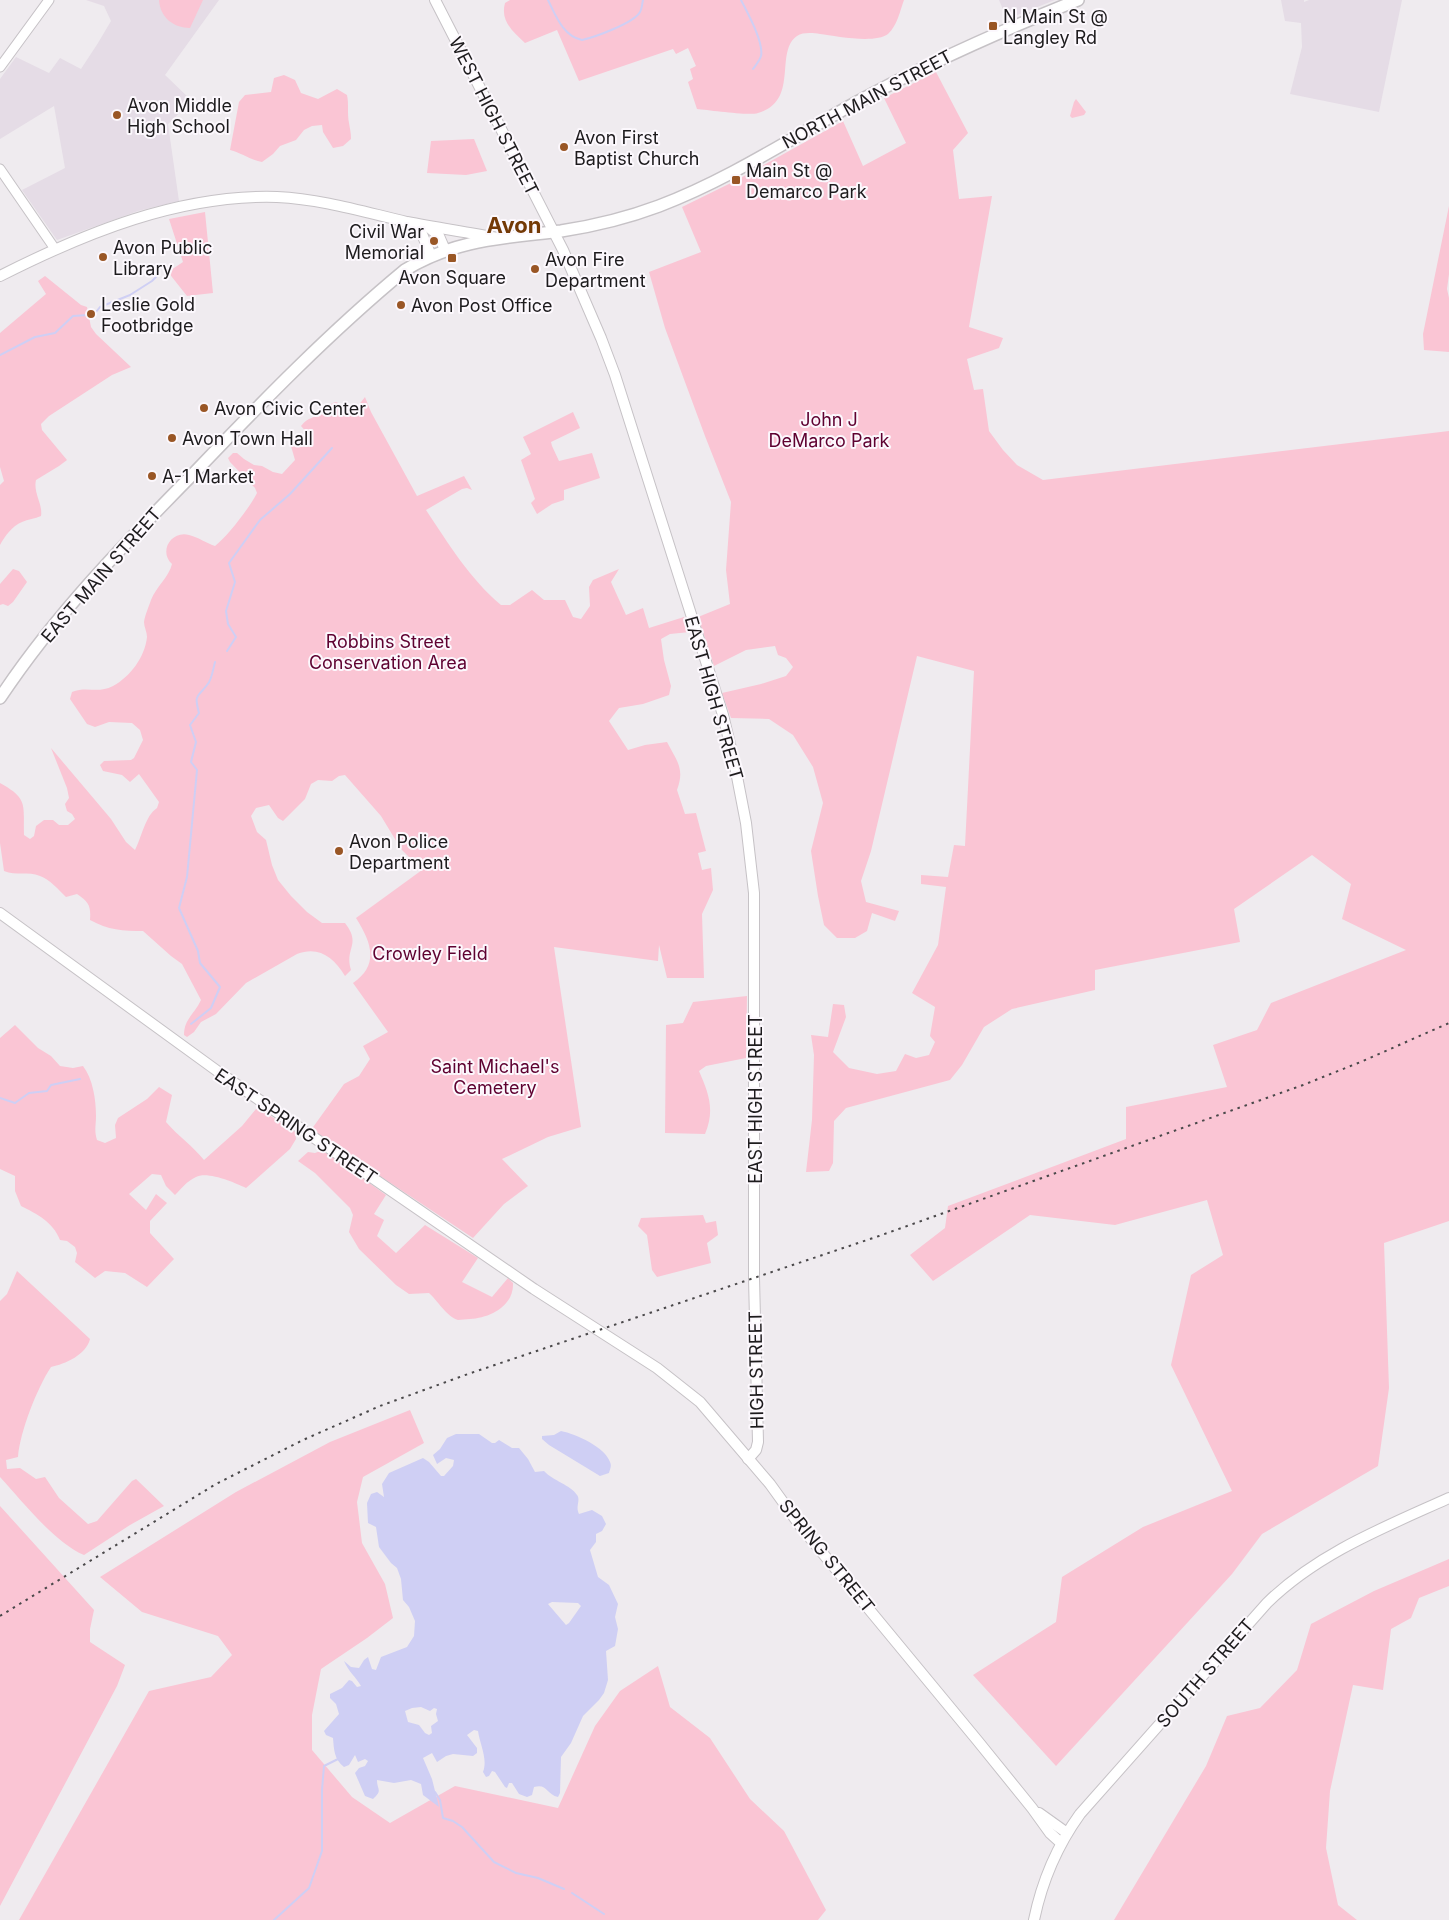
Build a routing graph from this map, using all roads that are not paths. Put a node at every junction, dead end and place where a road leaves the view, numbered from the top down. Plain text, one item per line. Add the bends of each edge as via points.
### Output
1 (49, 0) edge
2 (435, 0) edge
3 (1078, 0) edge
4 (0, 67) edge
5 (0, 169) edge
6 (408, 222) junction
7 (428, 226) junction
8 (553, 232) junction
9 (498, 238) junction
10 (55, 249) junction
11 (445, 250) junction
12 (430, 256) junction
13 (0, 276) edge
14 (0, 698) edge
15 (0, 913) edge
16 (754, 1278) joint
17 (597, 1330) joint
18 (748, 1459) junction
19 (1449, 1498) edge
20 (1032, 1808) junction
21 (1067, 1833) junction
22 (1061, 1843) junction
23 (1034, 1920) edge

1 - 4 street
2 - 8 main road, WEST HIGH STREET
3 - 8 main road, NORTH MAIN STREET via 986,38 891,84 691,193 634,215
5 - 10 street
6 - 7 main road
6 - 10 main road via 318,201 245,198 152,214
6 - 12 main road via 422,234
7 - 9 main road
7 - 11 main road via 439,236
8 - 9 main road, NORTH MAIN STREET
8 - 16 main road, EAST HIGH STREET via 615,375 723,715 737,773 754,893
9 - 11 main road, EAST MAIN STREET
10 - 13 main road
11 - 12 main road, EAST MAIN STREET
12 - 14 main road, EAST MAIN STREET via 406,270 373,298 236,429 82,592
15 - 17 main road, EAST SPRING STREET via 220,1074
16 - 18 main road, HIGH STREET via 758,1442
17 - 18 main road, SPRING STREET via 657,1368 700,1402
18 - 20 main road, SPRING STREET
19 - 21 main road, SOUTH STREET via 1342,1548 1278,1592 1085,1807
20 - 21 main road, SPRING STREET
20 - 22 main road, SPRING STREET
21 - 22 main road, SOUTH STREET
22 - 23 main road, SOUTH STREET

